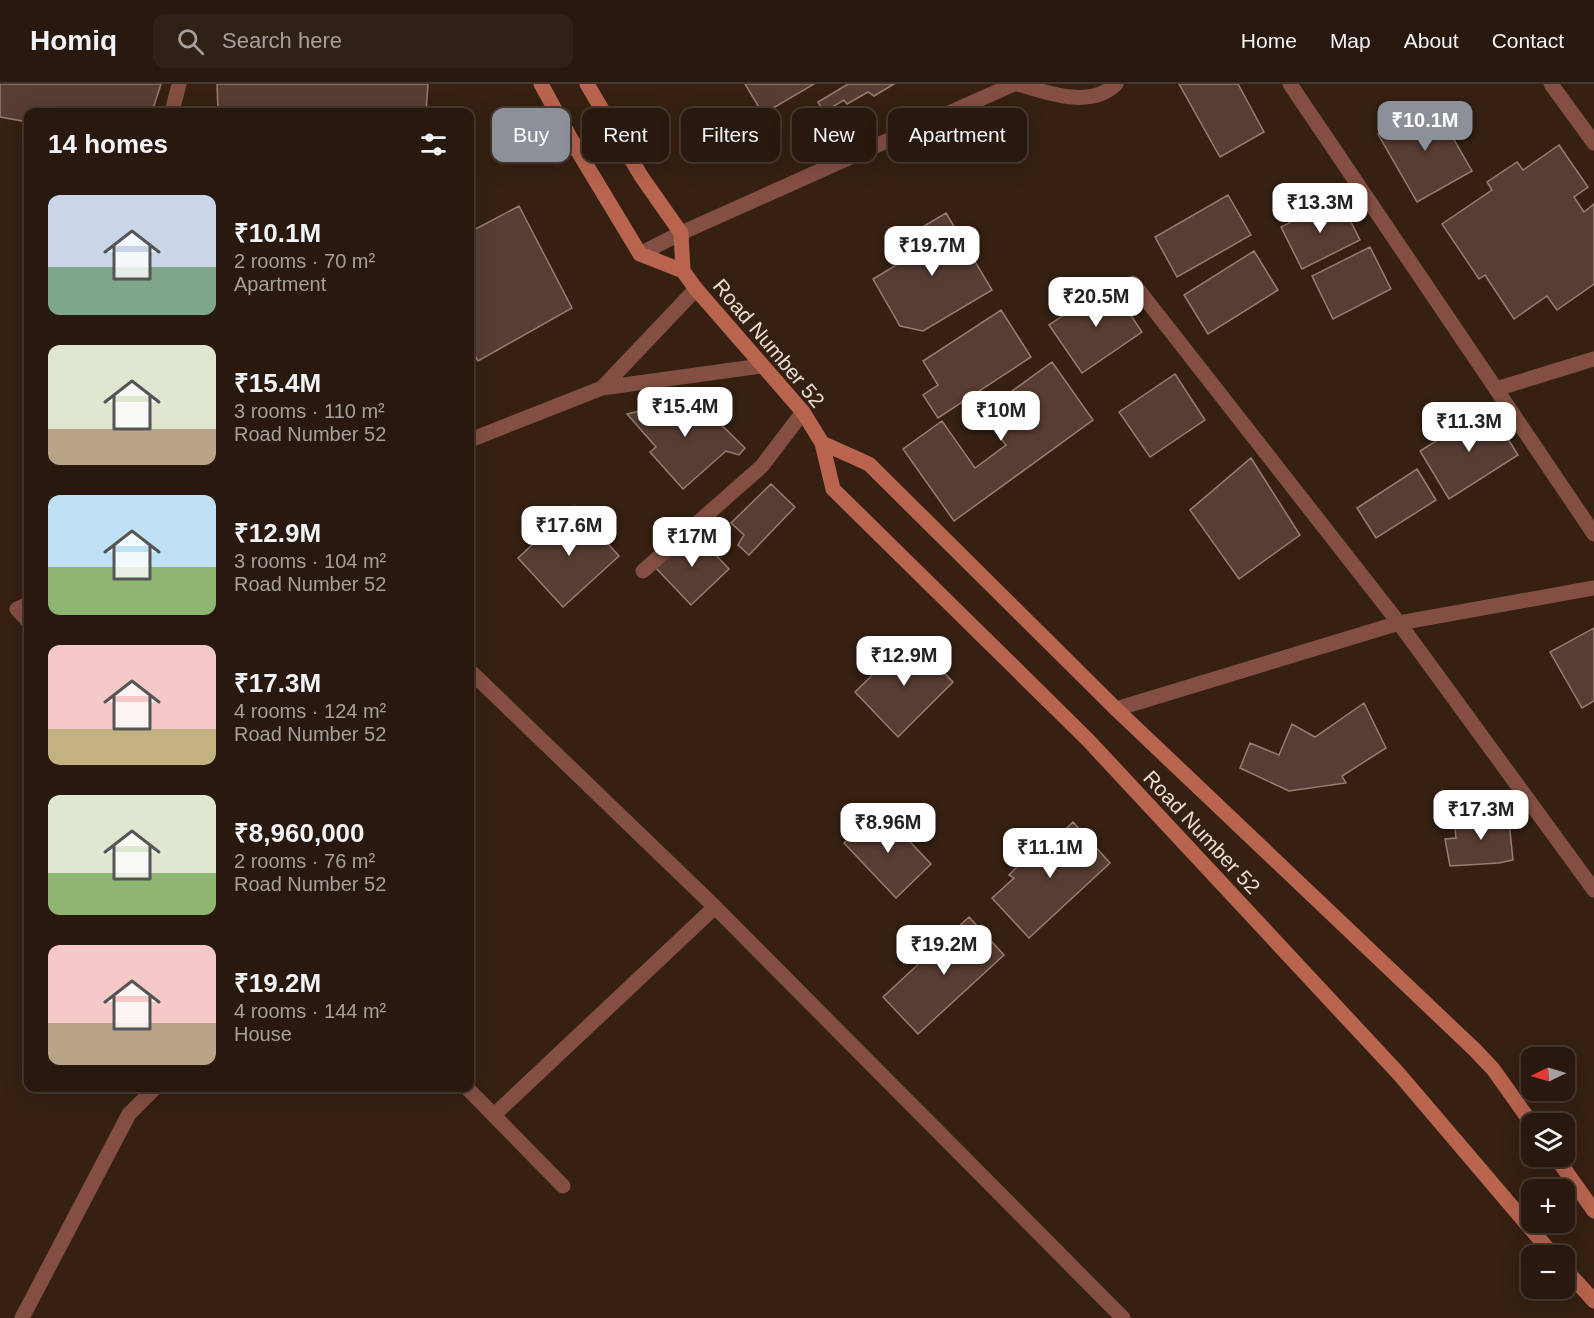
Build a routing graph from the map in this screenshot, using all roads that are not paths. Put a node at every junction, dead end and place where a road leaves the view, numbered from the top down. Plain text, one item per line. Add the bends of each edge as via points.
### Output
1 (179, 84) edge
2 (541, 84) edge
3 (587, 84) edge
4 (1016, 84) edge
5 (1116, 84) edge
6 (1290, 84) edge
7 (1551, 84) edge
8 (173, 108) edge
9 (1594, 143) edge
10 (681, 233) junction
11 (640, 254) junction
12 (683, 271) junction
13 (1133, 283) dead end
14 (696, 289) junction
15 (1594, 359) edge
16 (761, 366) junction
17 (602, 388) junction
18 (1496, 388) junction
19 (803, 412) junction
20 (474, 438) edge
21 (822, 443) junction
22 (1594, 534) edge
23 (643, 571) dead end
24 (1594, 588) edge
25 (24, 606) edge
26 (24, 617) edge
27 (1399, 623) junction
28 (474, 676) edge
29 (1116, 709) junction
30 (1594, 890) edge
31 (715, 907) junction
32 (151, 1092) edge
33 (471, 1092) edge
34 (1524, 1113) edge
35 (494, 1115) junction
36 (1563, 1167) edge
37 (563, 1186) dead end
38 (1594, 1211) edge
39 (1545, 1245) edge
40 (1575, 1280) edge
41 (1594, 1301) edge
42 (22, 1318) edge
43 (1123, 1318) edge

1 - 8 street
2 - 11 main road
3 - 10 main road via 641,177
4 - 5 street via 1082,98 1110,90
4 - 10 street
6 - 18 street
7 - 9 street
10 - 11 street
10 - 12 main road, Road Number 52
11 - 12 main road, Road Number 52
12 - 14 main road, Road Number 52
13 - 27 street
14 - 16 main road, Road Number 52
14 - 17 street
15 - 18 street
16 - 17 street
16 - 19 main road, Road Number 52
17 - 20 street
18 - 22 street
19 - 21 main road, Road Number 52
19 - 23 street via 762,466
21 - 29 main road, Road Number 52 via 869,464
21 - 39 main road, Road Number 52 via 833,489 1096,749 1400,1074
24 - 27 street
25 - 26 street via 17,609
27 - 29 street
27 - 30 street
28 - 31 street
29 - 34 main road, Road Number 52 via 1475,1050
31 - 35 street
31 - 43 street
32 - 42 street via 129,1114
33 - 35 street
35 - 37 street
36 - 38 main road
40 - 41 main road

